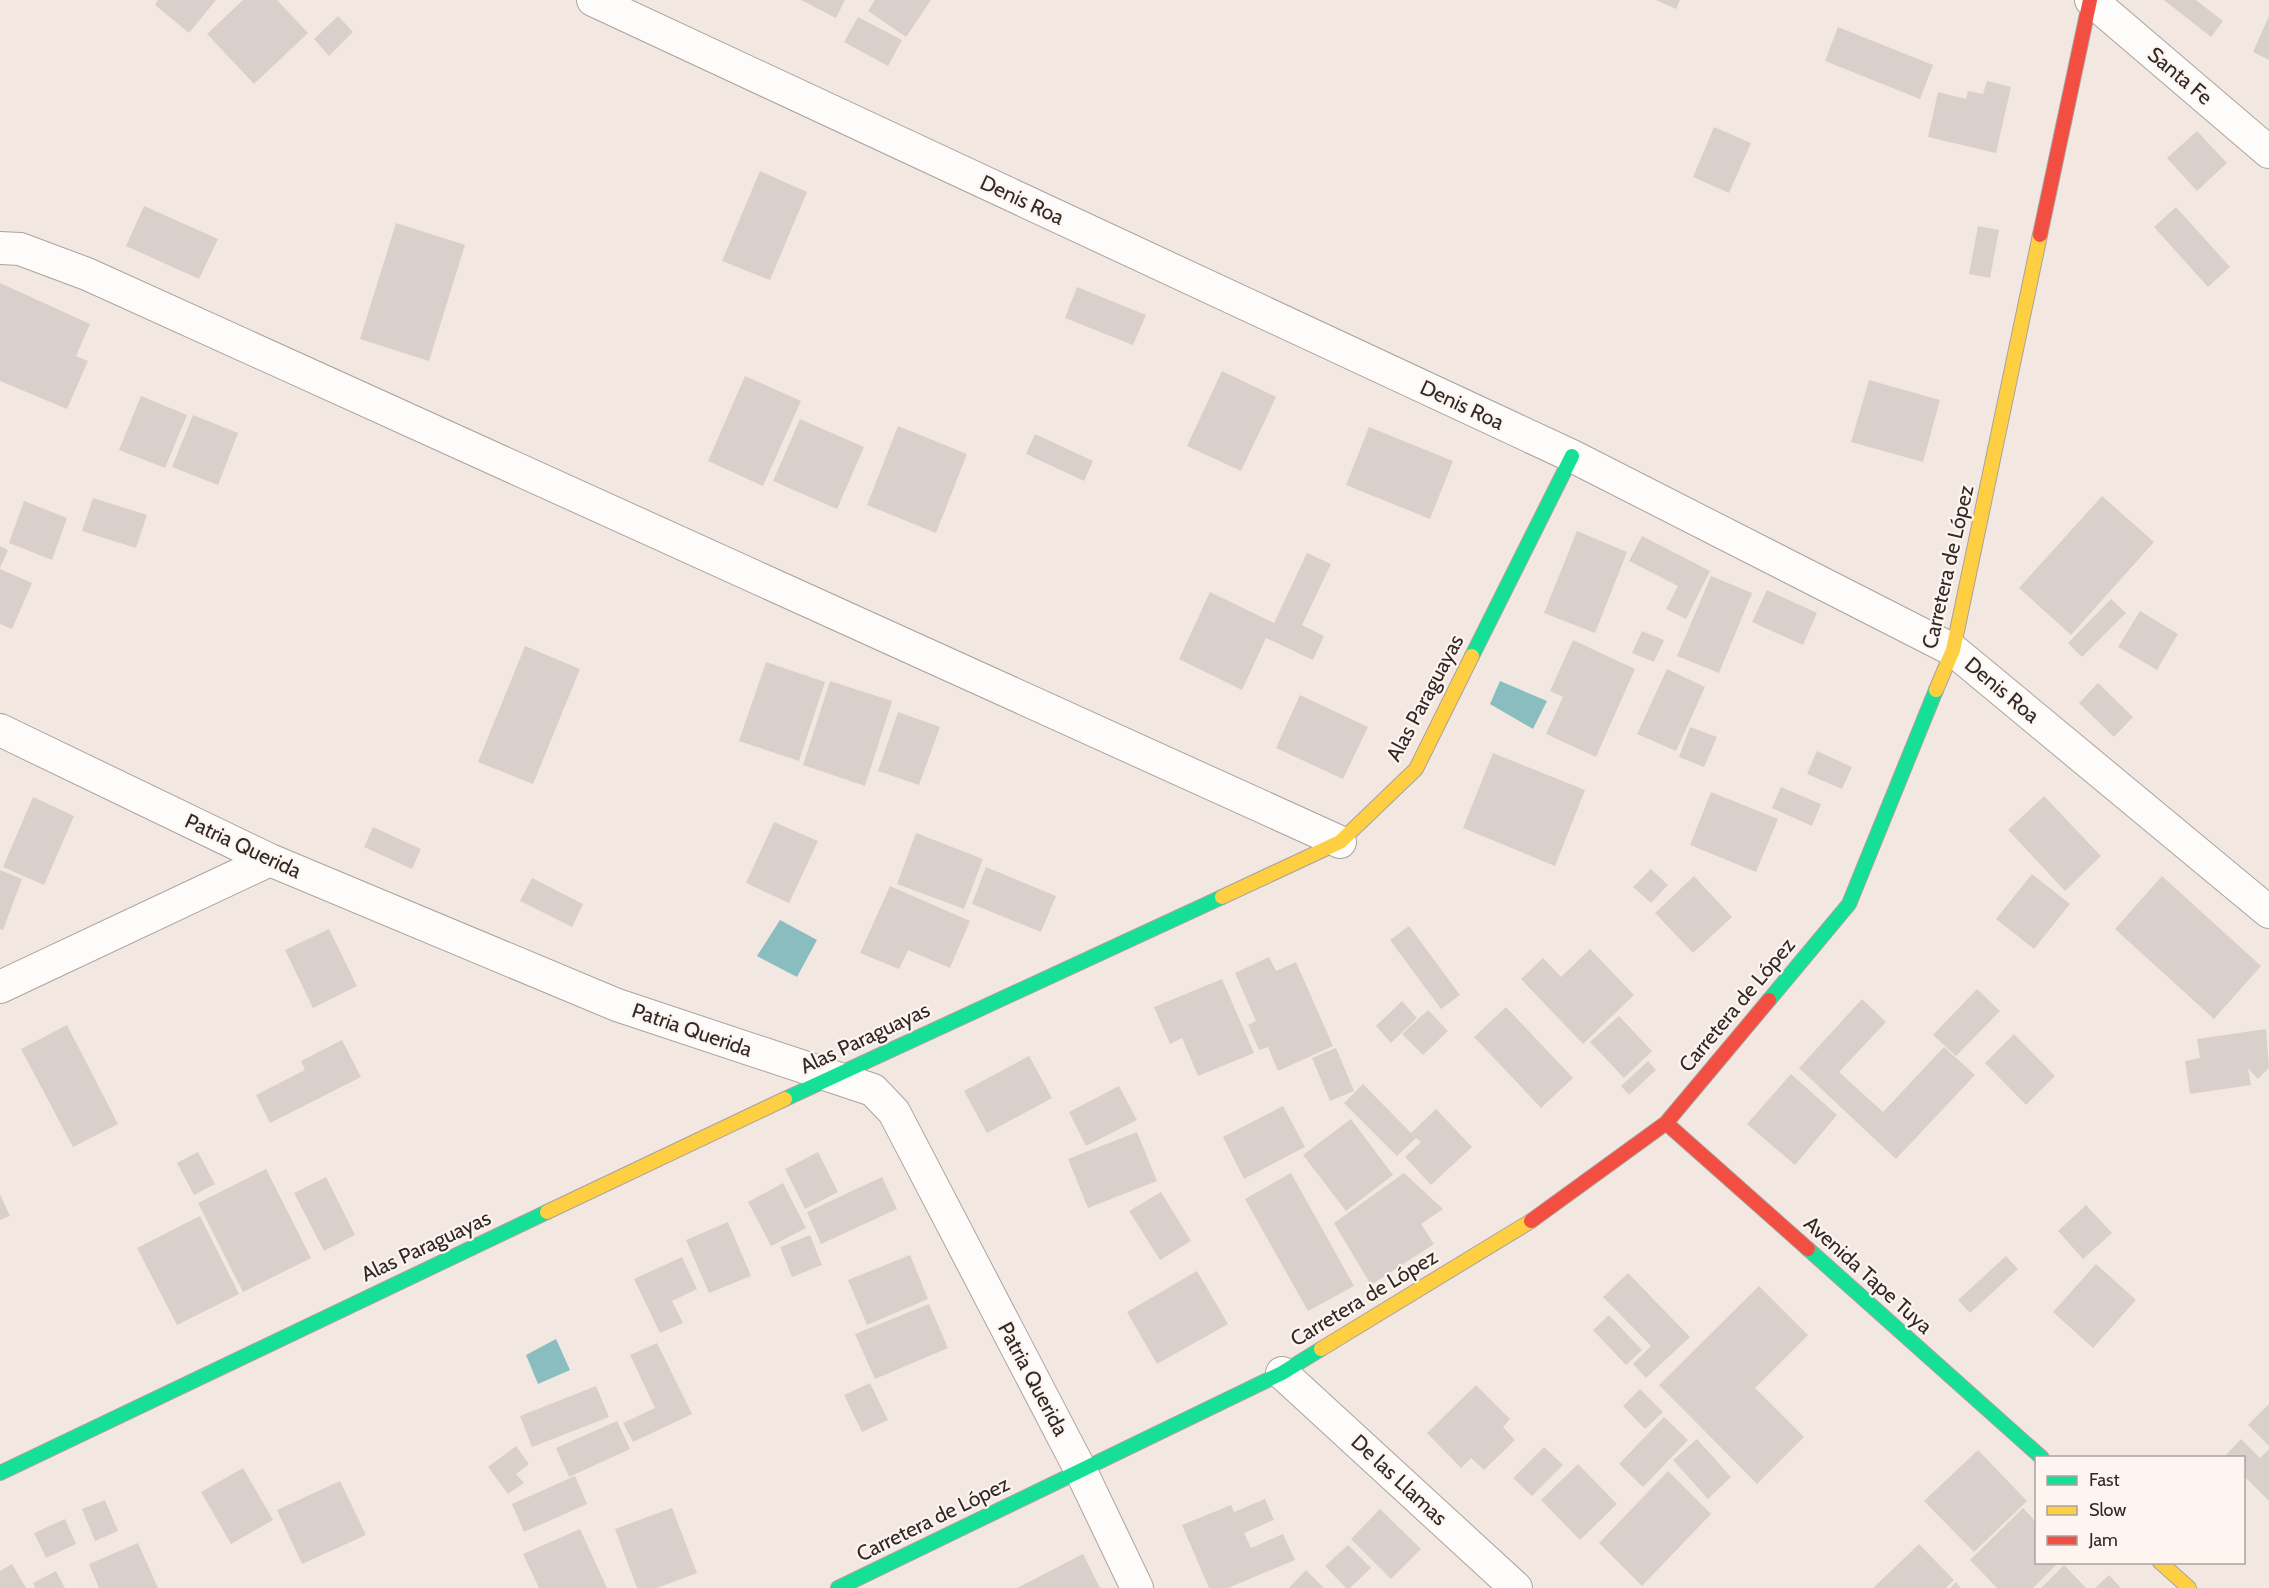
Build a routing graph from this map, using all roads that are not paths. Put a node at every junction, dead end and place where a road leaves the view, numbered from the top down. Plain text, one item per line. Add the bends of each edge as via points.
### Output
1 (593, 0) edge
2 (2090, 0) edge
3 (2269, 152) edge
4 (0, 248) edge
5 (1572, 456) junction
6 (1953, 650) junction
7 (0, 730) edge
8 (1340, 842) junction
9 (270, 860) junction
10 (2269, 912) edge
11 (0, 987) edge
12 (831, 1077) junction
13 (1666, 1123) junction
14 (1282, 1373) junction
15 (2040, 1456) edge
16 (1082, 1471) junction
17 (0, 1473) edge
18 (2161, 1564) edge
19 (838, 1588) edge
20 (1137, 1588) edge
21 (1516, 1588) edge
22 (2189, 1588) edge

1 - 5 street, Denis Roa
2 - 3 street, Santa Fe
2 - 6 street, Carretera de López
4 - 8 street via 20,249 87,274
5 - 6 street, Denis Roa
5 - 8 street, Alas Paraguayas via 1416,769
6 - 10 street, Denis Roa
6 - 13 street, Carretera de López via 1849,904
7 - 9 street, Patria Querida
8 - 12 street, Alas Paraguayas
9 - 11 street
9 - 12 street, Patria Querida via 617,1005
12 - 16 street, Patria Querida via 873,1090 894,1112
12 - 17 street, Alas Paraguayas
13 - 14 street, Carretera de López via 1537,1217
13 - 15 street, Avenida Tape Tuya
14 - 16 street, Carretera de López
14 - 21 street, De las Llamas
16 - 19 street, Carretera de López
16 - 20 street, Patria Querida
18 - 22 street

